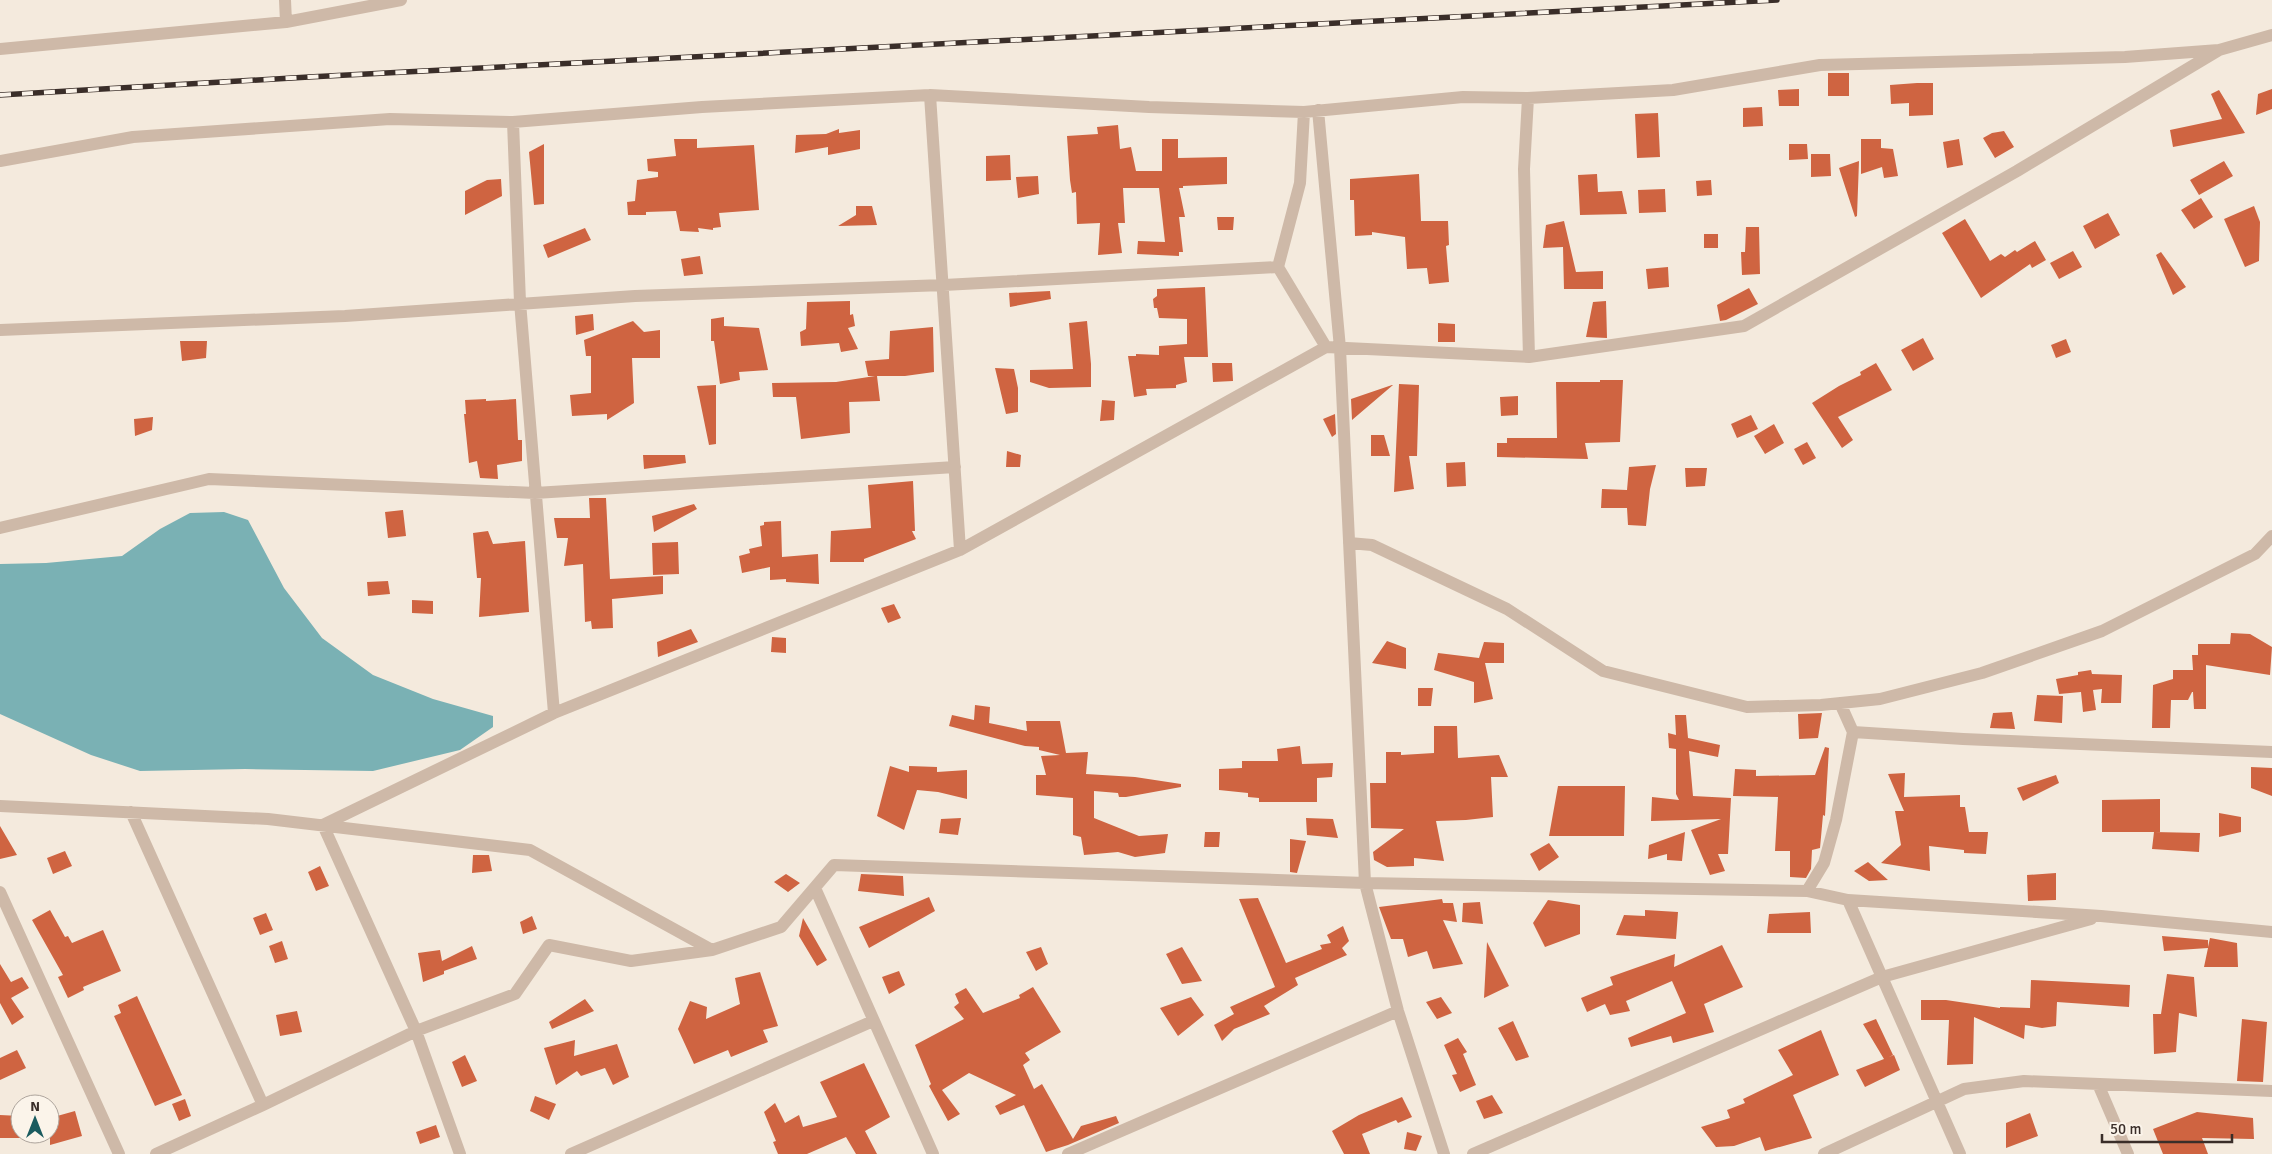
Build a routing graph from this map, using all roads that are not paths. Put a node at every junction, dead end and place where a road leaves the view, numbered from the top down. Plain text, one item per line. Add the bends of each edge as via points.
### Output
1 (285, 0) edge
2 (400, 0) edge
3 (286, 22) junction
4 (2272, 35) edge
5 (0, 49) edge
6 (2219, 50) junction
7 (930, 95) junction
8 (1528, 98) junction
9 (1318, 110) junction
10 (1304, 112) junction
11 (513, 122) junction
12 (0, 161) edge
13 (1278, 267) junction
14 (944, 285) junction
15 (520, 302) junction
16 (0, 330) edge
17 (1326, 347) junction
18 (1340, 348) junction
19 (1529, 357) junction
20 (955, 467) junction
21 (536, 493) junction
22 (0, 528) edge
23 (2272, 536) edge
24 (1349, 543) junction
25 (960, 550) junction
26 (1840, 703) junction
27 (554, 713) junction
28 (1853, 732) junction
29 (2272, 752) edge
30 (0, 806) edge
31 (131, 812) junction
32 (323, 825) junction
33 (1365, 883) junction
34 (814, 888) junction
35 (1806, 891) junction
36 (0, 892) edge
37 (1848, 900) junction
38 (2101, 916) junction
39 (2272, 932) edge
40 (712, 950) junction
41 (1882, 976) junction
42 (1398, 1010) junction
43 (874, 1021) junction
44 (416, 1031) junction
45 (2098, 1084) junction
46 (2272, 1091) edge
47 (1937, 1101) junction
48 (263, 1105) junction
49 (119, 1154) edge
50 (156, 1154) edge
51 (460, 1154) edge
52 (571, 1154) edge
53 (933, 1154) edge
54 (1068, 1154) edge
55 (1444, 1154) edge
56 (1474, 1154) edge
57 (1824, 1154) edge
58 (1960, 1154) edge
59 (2128, 1154) edge

1 - 3 street
2 - 3 street
3 - 5 street
4 - 6 street
6 - 8 street via 2125,57 1820,65 1673,90
6 - 19 street via 2017,171 1744,326
7 - 10 street
7 - 11 street via 702,107
7 - 14 street
8 - 9 street via 1463,97
8 - 19 street via 1524,169
9 - 10 street
9 - 18 street
10 - 13 street via 1300,183
11 - 12 street via 390,119 133,137
11 - 15 street
13 - 14 street
13 - 17 street
14 - 15 street
14 - 20 street
15 - 16 street via 345,316
15 - 21 street
17 - 18 street
17 - 25 street
18 - 19 street
18 - 24 street
20 - 21 street
20 - 25 street
21 - 22 street via 209,479
21 - 27 street
23 - 26 street via 2255,554 2102,631 1982,674 1880,699
24 - 26 street via 1372,545 1507,609 1603,671 1747,708
24 - 33 street
25 - 27 street
26 - 28 street
27 - 32 street
28 - 29 street via 1963,740
28 - 35 street via 1824,863
30 - 31 street
31 - 32 street
31 - 48 street
32 - 40 street via 530,850
32 - 44 street
33 - 34 street via 834,865
33 - 35 street
33 - 42 street
34 - 40 street via 781,927
34 - 43 street
35 - 37 street
36 - 49 street
37 - 38 street
37 - 41 street
38 - 39 street
38 - 41 street
40 - 44 street via 631,961 549,946 515,994
41 - 47 street
41 - 56 street
42 - 54 street
42 - 55 street
43 - 52 street
43 - 53 street
44 - 48 street
44 - 51 street
45 - 46 street
45 - 47 street via 2024,1080 1964,1090
45 - 59 street
47 - 57 street
47 - 58 street
48 - 50 street

